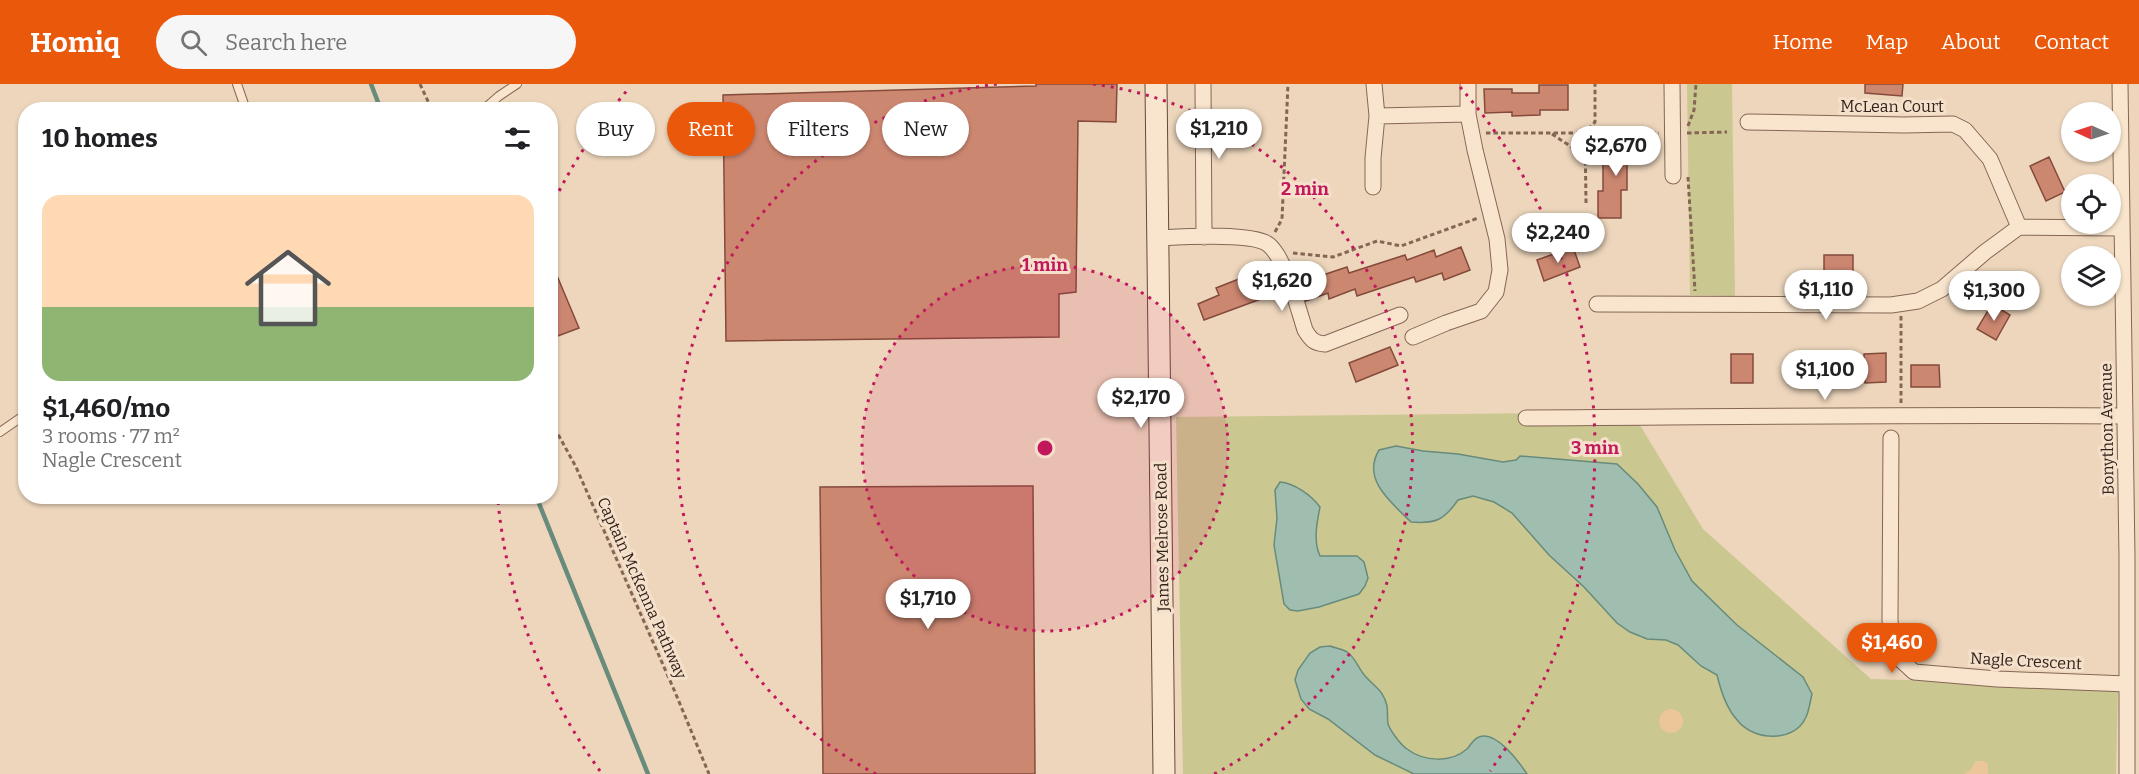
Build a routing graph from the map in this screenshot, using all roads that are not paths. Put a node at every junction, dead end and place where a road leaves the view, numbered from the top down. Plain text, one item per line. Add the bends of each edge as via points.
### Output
1 (237, 84) edge
2 (517, 84) edge
3 (1156, 84) edge
4 (1203, 84) edge
5 (1374, 84) edge
6 (1468, 84) edge
7 (1672, 84) edge
8 (2120, 84) edge
9 (243, 102) edge
10 (492, 102) edge
11 (1468, 114) junction
12 (1377, 116) junction
13 (1748, 122) dead end
14 (2121, 174) edge
15 (1681, 176) road end
16 (1372, 187) dead end
17 (2019, 227) junction
18 (2061, 227) edge
19 (2121, 228) edge
20 (1204, 237) junction
21 (1158, 238) junction
22 (1597, 304) dead end
23 (1400, 315) dead end
24 (1413, 337) dead end
25 (2124, 416) junction
26 (1526, 418) dead end
27 (18, 420) edge
28 (0, 432) edge
29 (1891, 438) dead end
30 (2133, 557) edge
31 (2127, 684) junction
32 (1164, 774) edge
33 (2127, 774) edge

1 - 9 lane
2 - 10 lane
3 - 21 street, James Melrose Road
4 - 20 street
5 - 12 street
6 - 11 street
7 - 15 street
8 - 14 street, Bonython Avenue
11 - 12 street
11 - 24 street via 1497,239 1500,270 1496,292 1481,311
12 - 16 street
13 - 17 street, McLean Court via 1953,124 1965,130 1990,159
17 - 18 street
17 - 22 street via 1942,289 1918,301
19 - 25 street, Bonython Avenue
20 - 21 street
20 - 23 street via 1255,239 1268,244 1279,258 1305,330 1316,344
21 - 32 street, James Melrose Road
25 - 26 street
25 - 30 street, Bonython Avenue
27 - 28 lane
29 - 31 street, Nagle Crescent via 1890,620 1892,640 1902,661 1914,672
30 - 31 street, Bonython Avenue
31 - 33 street, Bonython Avenue

